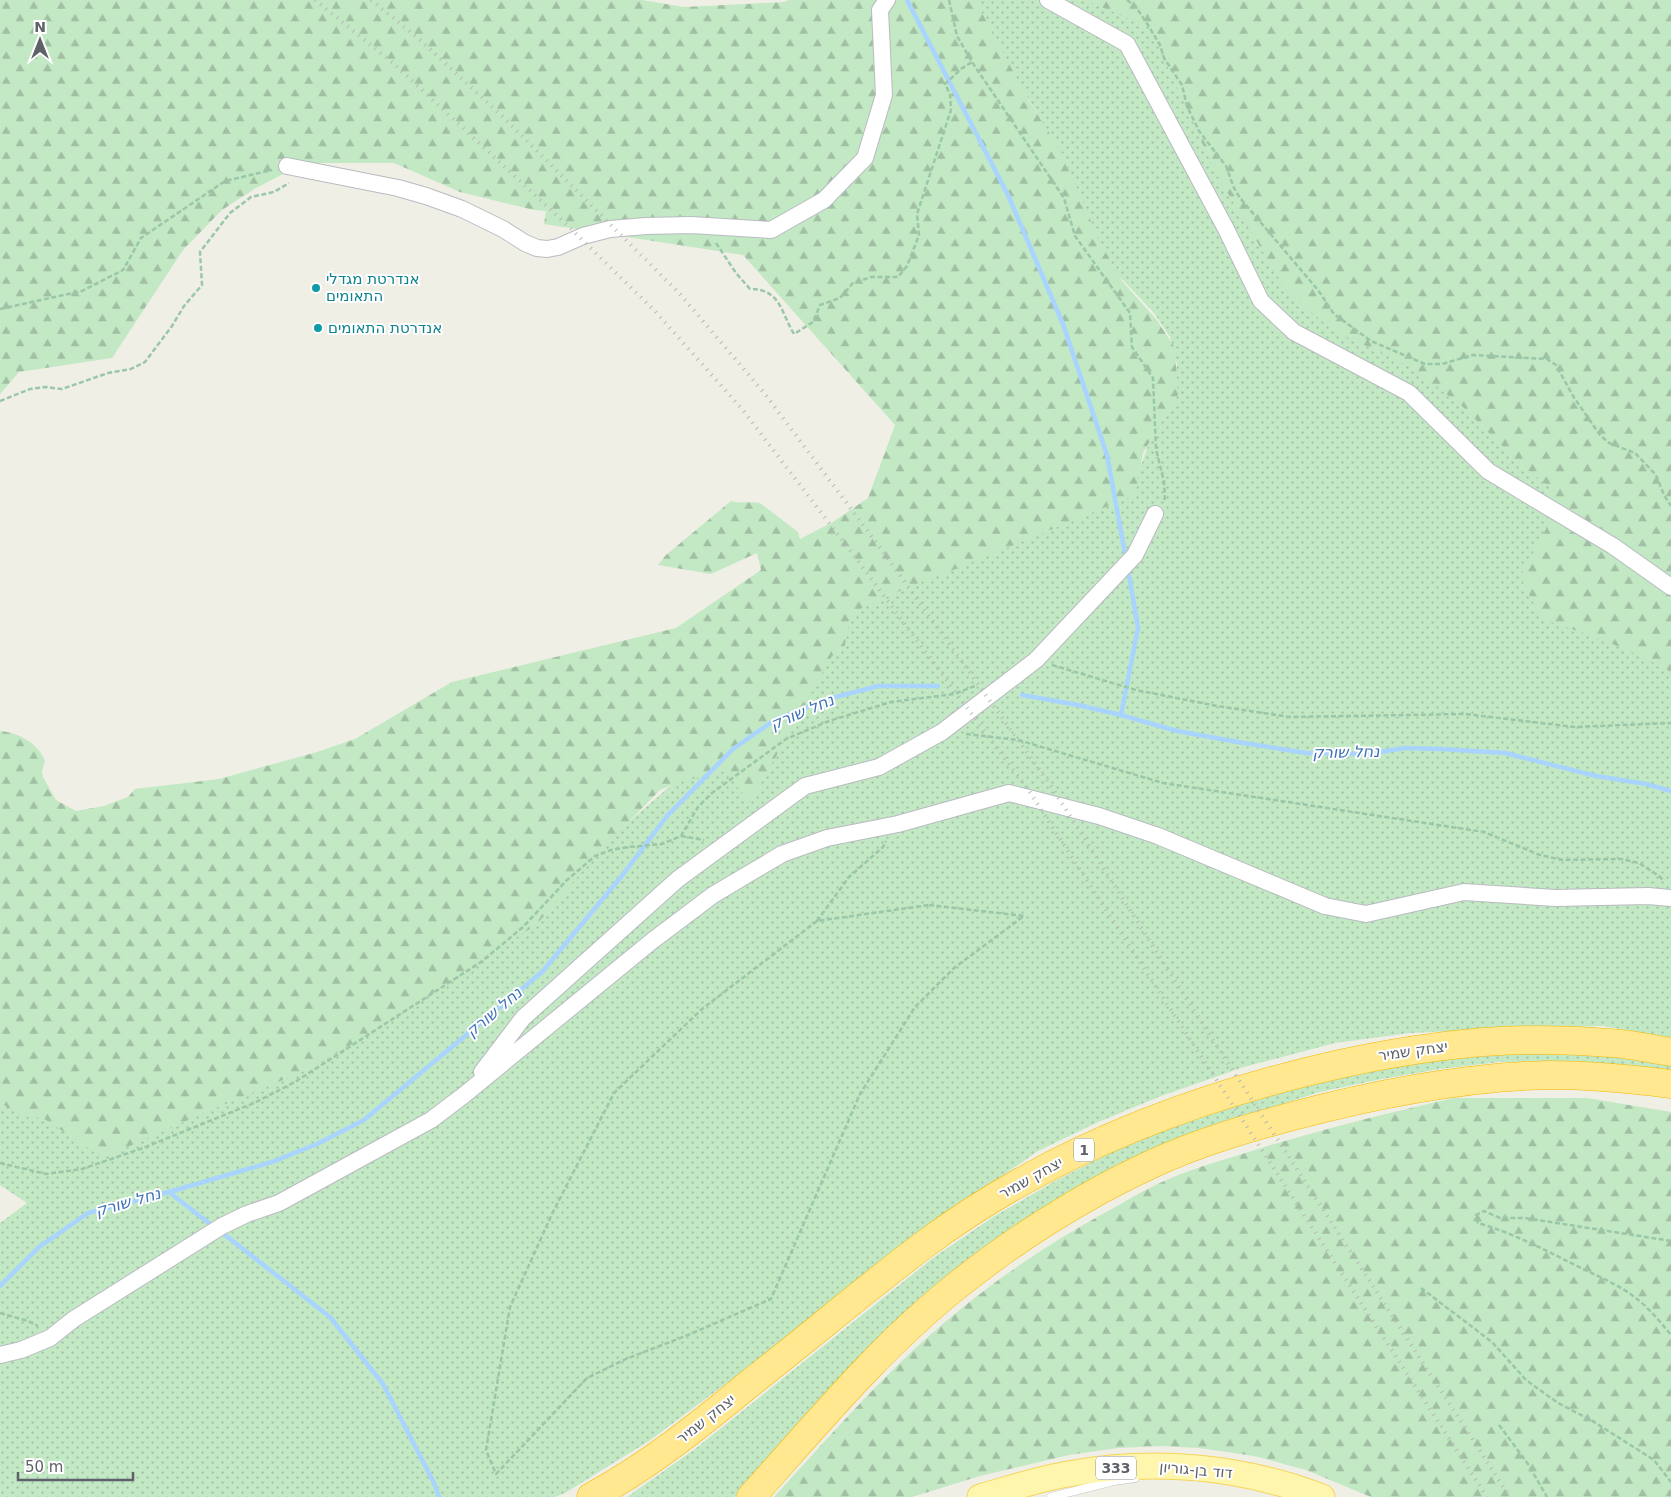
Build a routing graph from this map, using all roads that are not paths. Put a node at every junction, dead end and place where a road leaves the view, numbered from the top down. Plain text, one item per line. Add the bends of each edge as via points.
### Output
1 (887, 0) edge
2 (1048, 0) edge
3 (287, 166) road end
4 (1155, 514) road end
5 (1671, 587) edge
6 (1668, 890) edge
7 (1671, 1052) edge
8 (1671, 1084) edge
9 (464, 1095) junction
10 (0, 1355) edge
11 (1166, 1474) dead end
12 (1254, 1476) junction
13 (1140, 1478) dead end
14 (592, 1497) edge
15 (751, 1497) edge
16 (980, 1497) edge
17 (1051, 1497) edge
18 (1322, 1497) edge

1 - 3 street via 880,10 884,95 865,158 824,200 771,230 646,226 610,229 558,247 537,248 462,209 426,196
2 - 5 street via 1127,44 1261,301 1294,332 1409,393 1488,471 1613,546
4 - 9 street via 1136,555 1036,660 942,732 879,766 805,786 678,878 524,1018
6 - 9 street via 1648,896 1555,898 1464,892 1366,914 1325,906 1158,836 1108,819 1009,794 898,824 827,838 782,854 713,895 652,941
7 - 14 highway, יצחק שמיר / 1 via 1613,1043 1537,1040 1466,1044 1388,1054 1251,1086 1115,1135 1026,1179 927,1243 698,1426 649,1463
8 - 15 highway via 1551,1075 1428,1086 1277,1120 1152,1163 1043,1224 955,1287 870,1365
9 - 10 street via 431,1120 279,1203 222,1226 74,1319 50,1338
11 - 12 lane
12 - 16 main road, דוד בן-גוריון / 333 via 1181,1467 1103,1468 1034,1481
12 - 18 main road, דוד בן-גוריון / 333
13 - 17 lane

